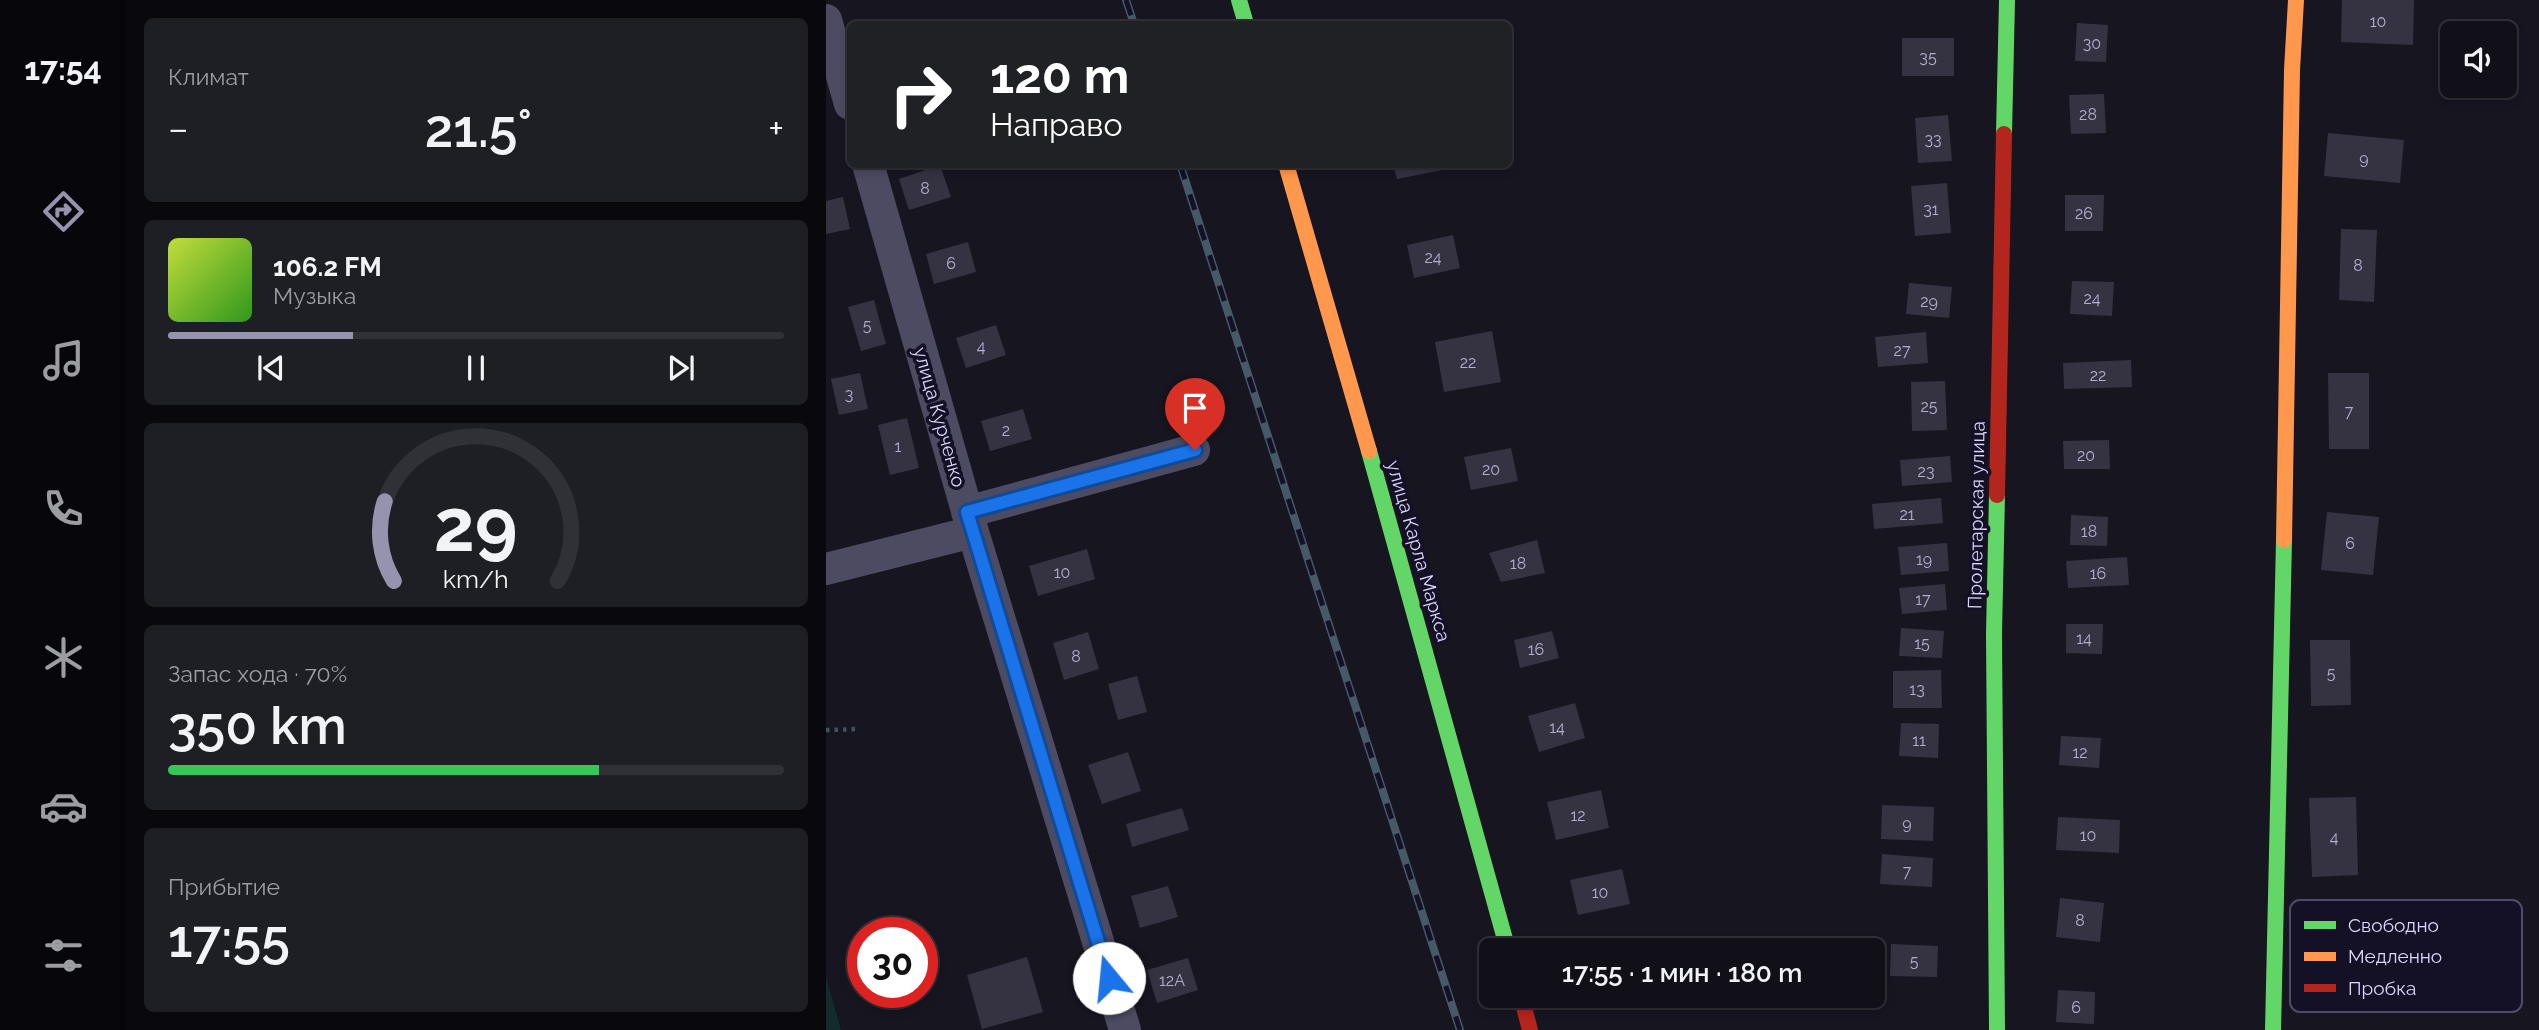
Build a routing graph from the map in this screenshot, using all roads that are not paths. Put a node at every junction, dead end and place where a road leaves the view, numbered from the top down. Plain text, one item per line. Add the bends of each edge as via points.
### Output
1 (1239, 0) edge
2 (2007, 0) edge
3 (2296, 0) edge
4 (1245, 21) edge
5 (827, 25) edge
6 (847, 94) edge
7 (869, 168) edge
8 (1287, 168) edge
9 (1195, 450) dead end
10 (970, 522) junction
11 (826, 569) edge
12 (1505, 938) edge
13 (1524, 1008) edge
14 (1125, 1030) edge
15 (1530, 1030) edge
16 (1997, 1030) edge
17 (2273, 1030) edge

1 - 4 street
2 - 16 street, Пролетарская улица via 1994,634
3 - 17 street
5 - 6 street
7 - 10 street, улица Курченко
8 - 12 street, улица Карла Маркса
9 - 10 street
10 - 11 street
10 - 14 street, улица Курченко
13 - 15 street

